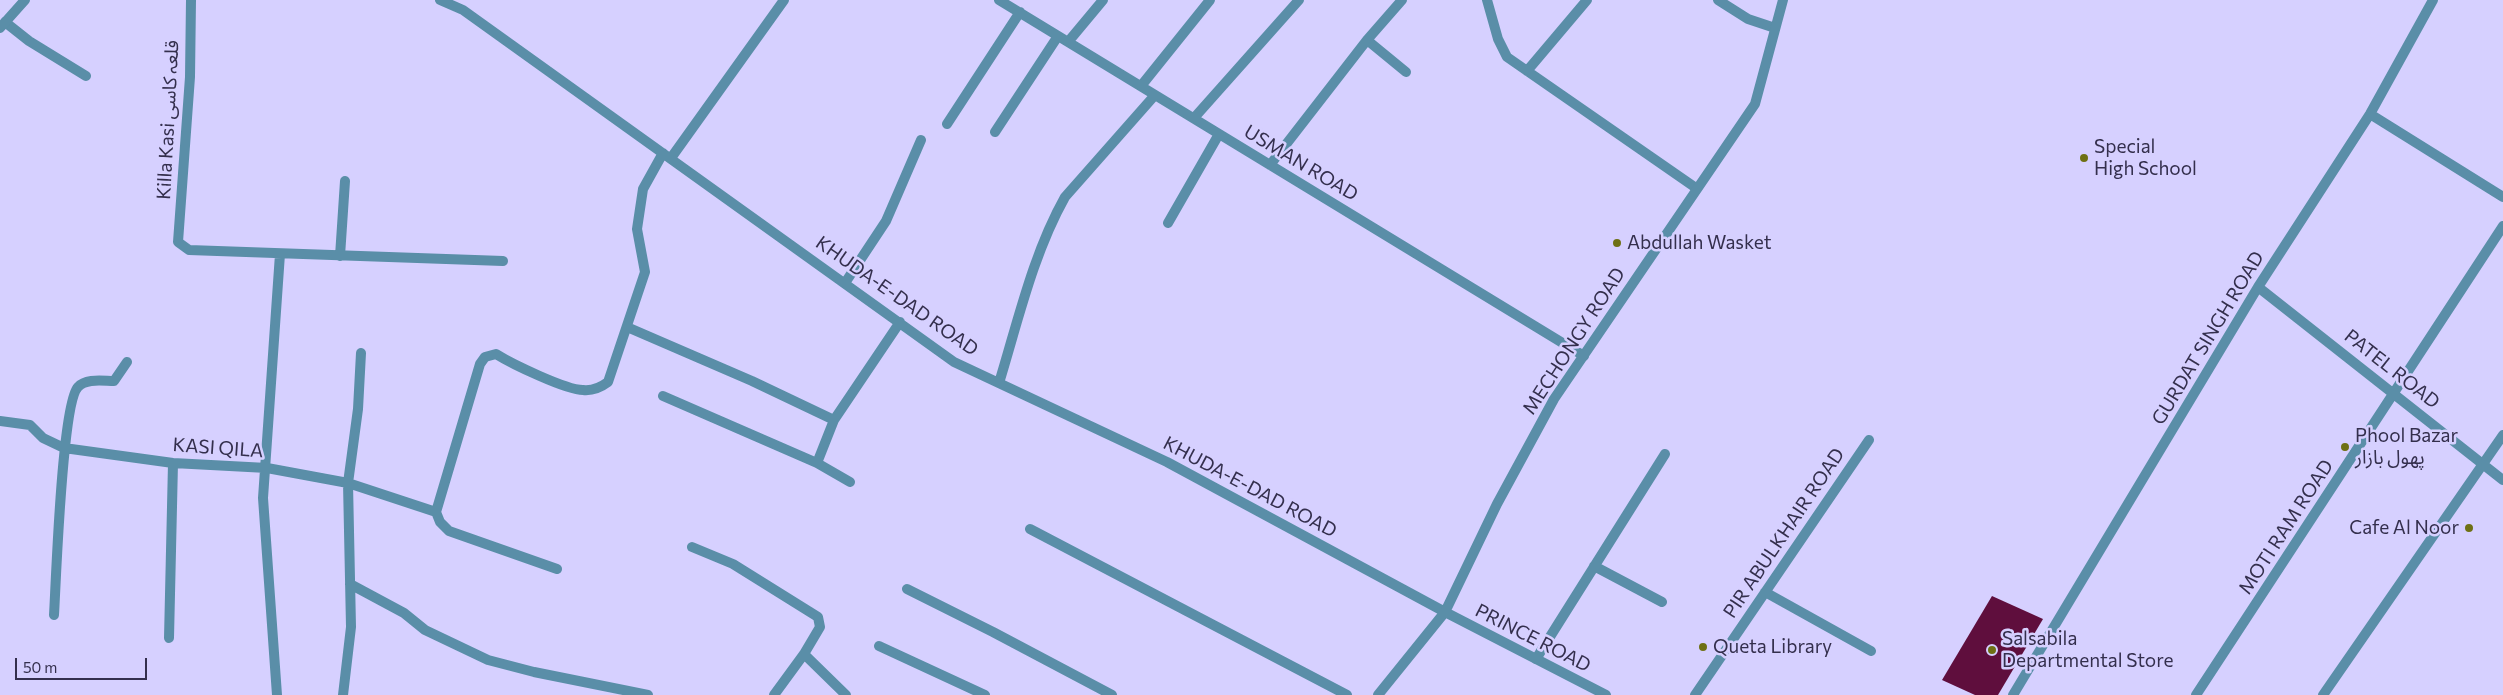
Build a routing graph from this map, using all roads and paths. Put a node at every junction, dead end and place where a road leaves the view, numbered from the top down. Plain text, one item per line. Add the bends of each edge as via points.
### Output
1 (26, 0) edge
2 (191, 0) edge
3 (440, 0) edge
4 (784, 0) edge
5 (1103, 0) edge
6 (1210, 0) edge
7 (1299, 0) edge
8 (1487, 0) edge
9 (1587, 0) edge
10 (1718, 0) edge
11 (1783, 0) edge
12 (2433, 0) edge
13 (1002, 1) edge
14 (1399, 1) edge
15 (1020, 12) junction
16 (2, 25) edge
17 (1775, 28) junction
18 (1058, 36) junction
19 (1367, 40) junction
20 (1068, 42) junction
21 (1527, 71) junction
22 (1406, 72) dead end
23 (86, 76) dead end
24 (1141, 86) junction
25 (1156, 95) junction
26 (2370, 114) junction
27 (1194, 118) junction
28 (947, 124) dead end
29 (995, 132) dead end
30 (1219, 134) junction
31 (921, 140) dead end
32 (667, 156) junction
33 (1270, 165) junction
34 (345, 181) dead end
35 (1696, 188) junction
36 (2503, 196) edge
37 (1168, 224) dead end
38 (2503, 226) edge
39 (280, 254) junction
40 (340, 256) junction
41 (503, 261) dead end
42 (845, 283) junction
43 (2258, 287) junction
44 (900, 322) junction
45 (626, 327) junction
46 (361, 353) dead end
47 (1584, 356) junction
48 (127, 362) dead end
49 (999, 383) junction
50 (2395, 394) junction
51 (663, 396) dead end
52 (834, 420) junction
53 (0, 422) edge
54 (2503, 435) edge
55 (1869, 440) dead end
56 (64, 448) junction
57 (1665, 454) dead end
58 (173, 463) junction
59 (817, 463) junction
60 (2482, 464) junction
61 (267, 468) junction
62 (2503, 480) edge
63 (850, 482) dead end
64 (348, 483) junction
65 (436, 512) junction
66 (1030, 529) dead end
67 (692, 547) dead end
68 (1594, 566) junction
69 (557, 569) dead end
70 (350, 584) junction
71 (907, 589) dead end
72 (1765, 592) junction
73 (1662, 602) dead end
74 (1445, 612) junction
75 (54, 615) dead end
76 (169, 638) dead end
77 (879, 646) dead end
78 (1871, 651) dead end
79 (804, 654) junction
80 (1536, 659) junction
81 (277, 695) edge
82 (343, 695) edge
83 (648, 695) edge
84 (774, 695) edge
85 (846, 695) edge
86 (985, 695) edge
87 (1112, 695) edge
88 (1347, 695) edge
89 (1378, 695) edge
90 (1606, 695) edge
91 (1695, 695) edge
92 (2013, 695) edge
93 (2196, 695) edge
94 (2323, 695) edge

1 - 16 street
2 - 39 street, Killa Kasi قلعہ کاسی via 190,77 178,242 189,250
3 - 32 street, KHUDA-E-DAD ROAD via 463,10
4 - 32 street
5 - 20 street
6 - 24 street
7 - 27 street
8 - 21 street via 1501,48 1507,57
9 - 21 street
10 - 17 street via 1742,16
11 - 17 street, MECHONGY ROAD
12 - 26 street, GURDAT SINGH ROAD
13 - 15 street, USMAN ROAD
14 - 19 street
15 - 18 street, USMAN ROAD
15 - 28 street
16 - 23 street
17 - 35 street, MECHONGY ROAD via 1755,104
18 - 20 street, USMAN ROAD
18 - 29 street
19 - 22 street
19 - 33 street
20 - 24 street, USMAN ROAD
21 - 35 street
24 - 25 street, USMAN ROAD
25 - 27 street, USMAN ROAD
25 - 49 street via 1065,197 1058,209 1044,240
26 - 36 street
26 - 43 street, GURDAT SINGH ROAD
27 - 30 street, USMAN ROAD
30 - 33 street, USMAN ROAD
30 - 37 street
31 - 42 street via 886,221
32 - 42 street, KHUDA-E-DAD ROAD
32 - 45 street via 643,189 637,229 645,272
33 - 47 street, USMAN ROAD
34 - 40 street
35 - 47 street, MECHONGY ROAD
38 - 50 street, MOTI RAM ROAD
39 - 40 street
39 - 61 street
40 - 41 street
42 - 44 street, KHUDA-E-DAD ROAD
43 - 50 street, PATEL ROAD
43 - 92 street, GURDAT SINGH ROAD
44 - 49 street, KHUDA-E-DAD ROAD via 954,362
44 - 52 street
45 - 52 street
45 - 65 street via 608,382 599,389 582,390 517,367 496,354 485,357 480,364
46 - 64 street via 358,409
47 - 74 street, MECHONGY ROAD via 1554,400 1497,504
48 - 56 street via 114,380 83,382 76,388
49 - 74 street, KHUDA-E-DAD ROAD via 1167,462
50 - 60 street, PATEL ROAD
50 - 93 street, MOTI RAM ROAD
51 - 59 street
52 - 59 street
53 - 56 street, KASI QILA via 30,425 43,438
54 - 60 street
55 - 72 street, PIR ABULKHAIR ROAD
56 - 58 street, KASI QILA
56 - 75 street
57 - 68 street
58 - 61 street, KASI QILA
58 - 76 street
59 - 63 street
60 - 62 street, PATEL ROAD
60 - 94 street
61 - 64 street, KASI QILA
61 - 81 street via 263,498
64 - 65 street, KASI QILA
64 - 70 street
65 - 69 street via 449,531
66 - 88 street
67 - 79 street via 733,564 818,617 820,627
68 - 73 street
68 - 80 street
70 - 82 street via 351,627
70 - 83 street via 404,613 425,630 488,660
71 - 87 street
72 - 78 street
72 - 91 street, PIR ABULKHAIR ROAD
74 - 80 street, PRINCE ROAD
74 - 89 street, MECHONGY ROAD
77 - 86 street
79 - 84 street
79 - 85 street
80 - 90 street, PRINCE ROAD

